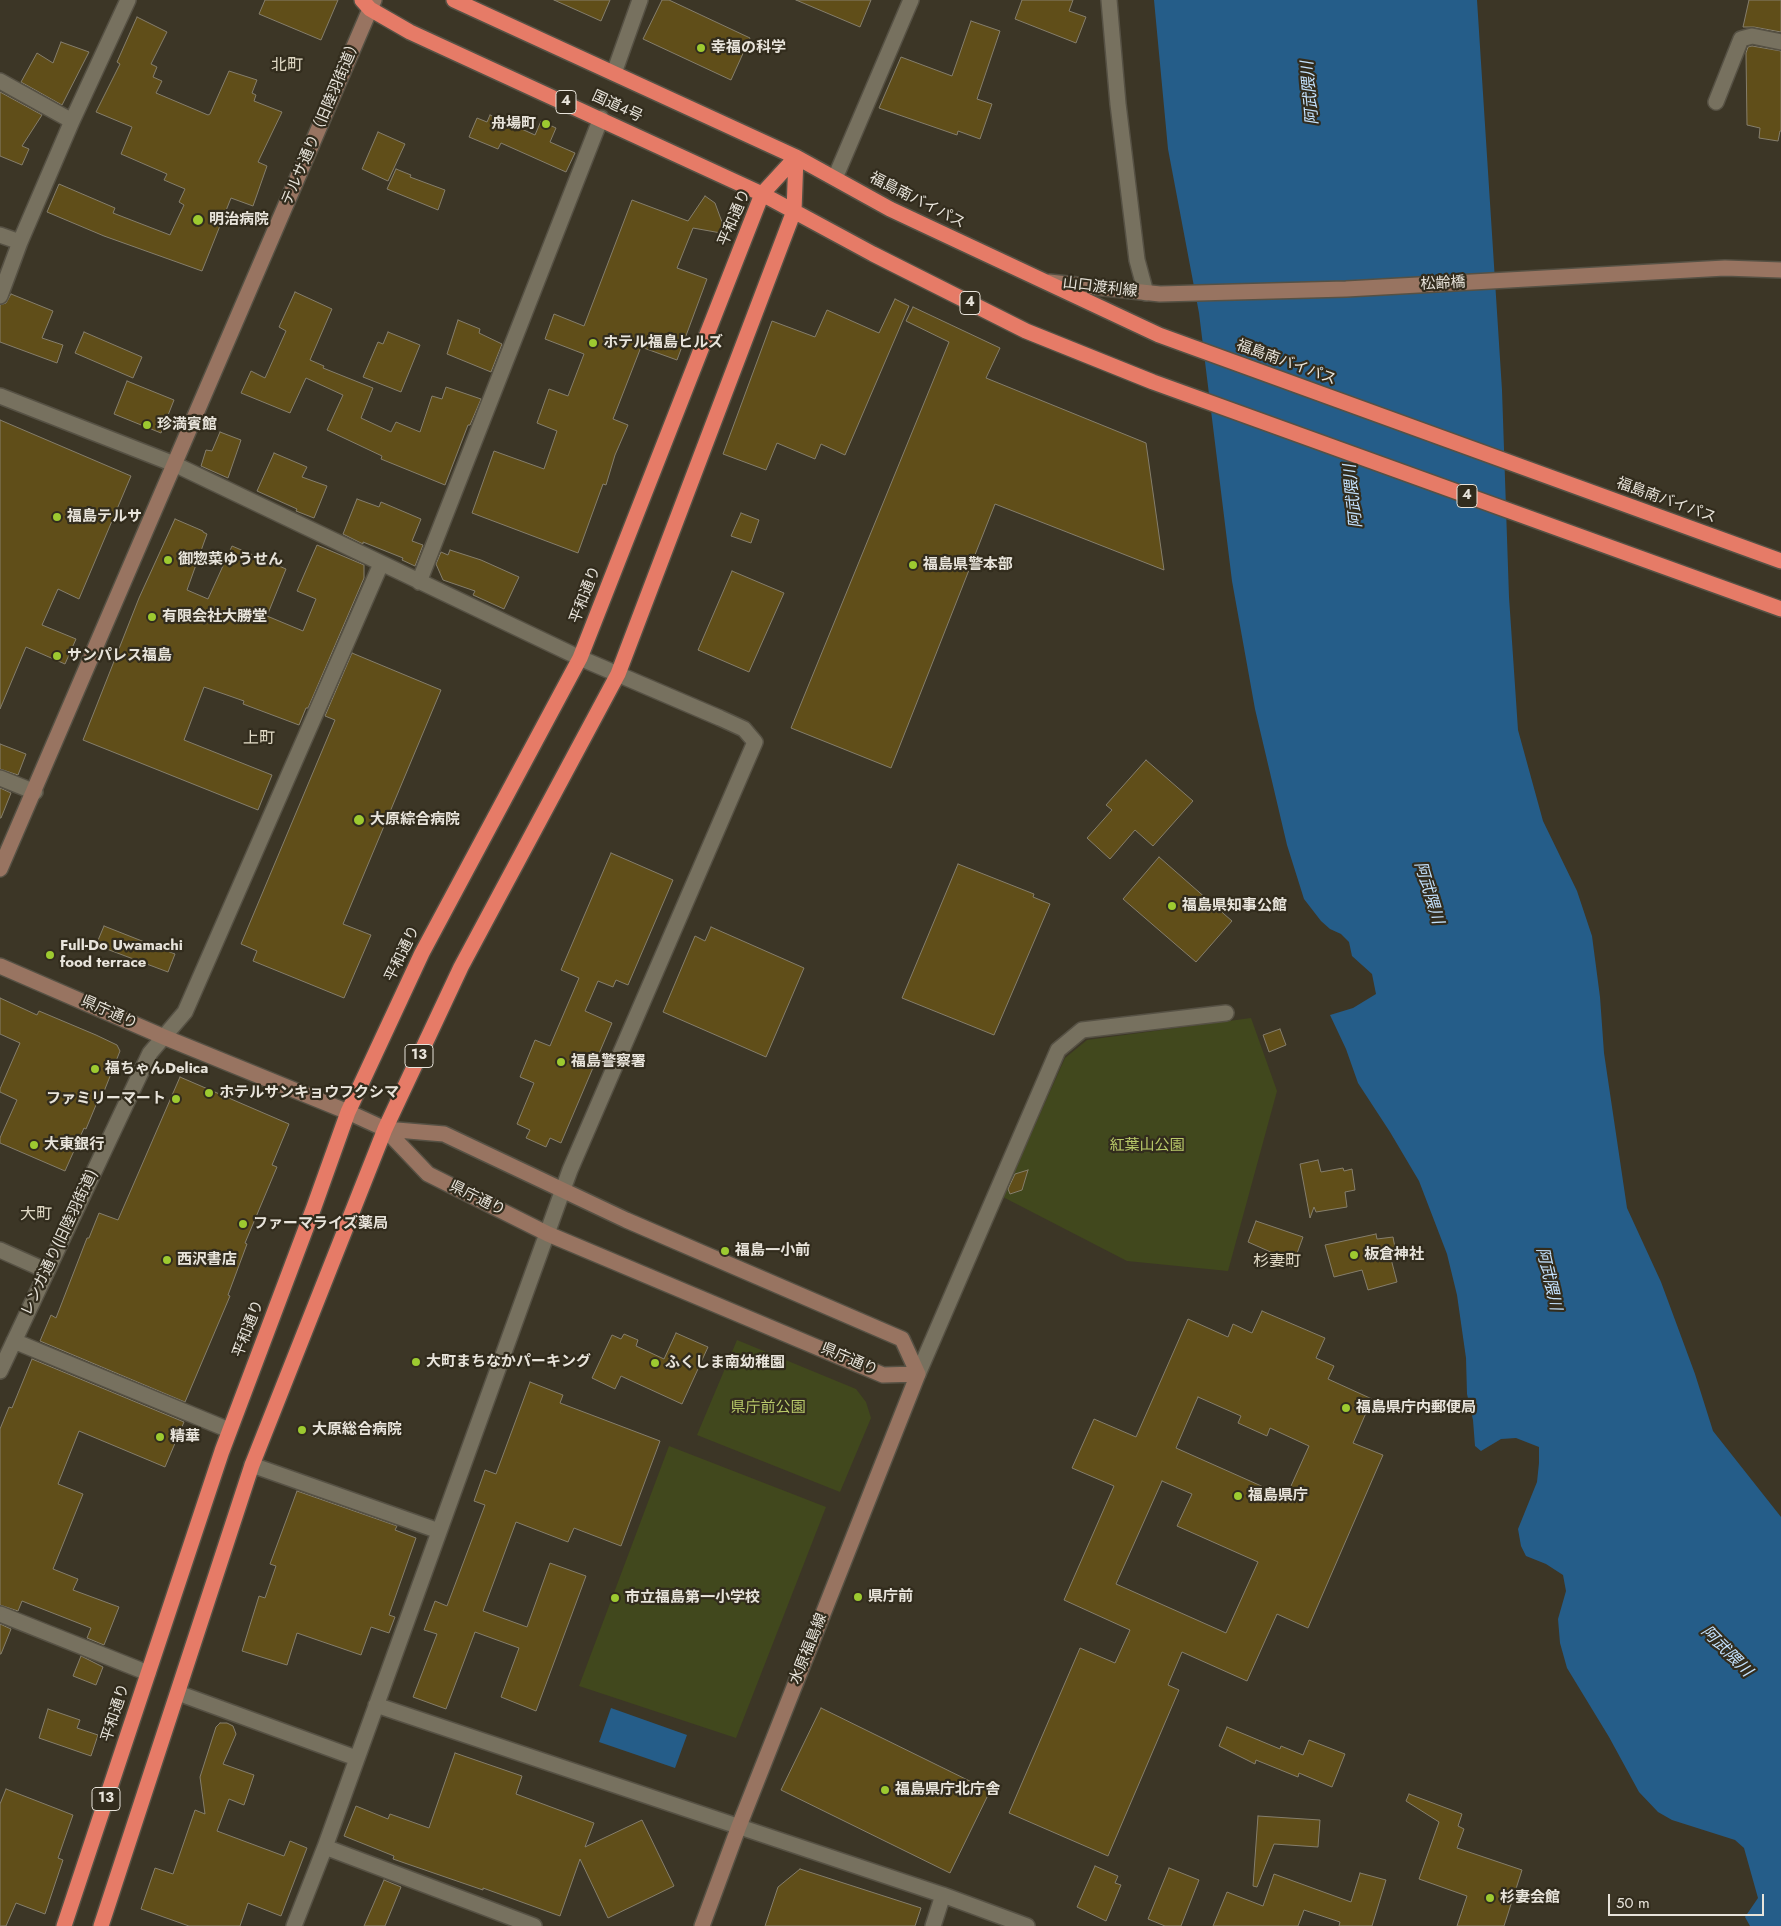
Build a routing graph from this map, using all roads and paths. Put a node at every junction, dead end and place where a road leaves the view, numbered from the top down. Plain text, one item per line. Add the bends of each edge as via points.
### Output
1 (128, 0) edge
2 (454, 0) edge
3 (640, 0) edge
4 (910, 0) edge
5 (1109, 0) edge
6 (369, 3) edge
7 (1781, 42) edge
8 (614, 73) junction
9 (0, 81) edge
10 (1716, 102) dead end
11 (601, 118) junction
12 (72, 121) junction
13 (796, 157) junction
14 (835, 178) junction
15 (762, 194) junction
16 (794, 211) junction
17 (0, 235) edge
18 (20, 242) junction
19 (1781, 270) edge
20 (1040, 280) junction
21 (1153, 294) junction
22 (0, 296) edge
23 (0, 396) edge
24 (174, 464) junction
25 (1781, 562) edge
26 (381, 564) junction
27 (419, 582) junction
28 (1781, 609) edge
29 (580, 658) junction
30 (618, 674) junction
31 (0, 778) edge
32 (34, 792) junction
33 (0, 869) edge
34 (0, 966) edge
35 (1226, 1013) dead end
36 (164, 1038) junction
37 (348, 1112) junction
38 (384, 1129) junction
39 (562, 1190) junction
40 (548, 1234) junction
41 (0, 1250) edge
42 (47, 1271) junction
43 (14, 1341) junction
44 (0, 1371) edge
45 (918, 1374) junction
46 (229, 1430) junction
47 (252, 1465) junction
48 (439, 1531) junction
49 (0, 1614) edge
50 (148, 1673) junction
51 (178, 1692) junction
52 (376, 1705) junction
53 (356, 1758) junction
54 (738, 1826) junction
55 (324, 1847) junction
56 (943, 1895) junction
57 (64, 1926) edge
58 (101, 1926) edge
59 (294, 1926) edge
60 (534, 1926) edge
61 (702, 1926) edge
62 (933, 1926) edge
63 (1028, 1926) edge

1 - 12 street
2 - 8 highway, 国道4号
3 - 8 street
4 - 14 street
5 - 21 street via 1137,260
6 - 11 highway, 国道4号 / 4 via 410,32
6 - 24 main road, テルサ通り（旧陸羽街道）
7 - 10 street via 1752,36 1741,39
8 - 13 highway, 国道4号
9 - 12 street
11 - 15 highway, 国道4号 / 4
11 - 27 street
12 - 18 street
13 - 14 highway, 福島南バイパス
13 - 15 highway, 平和通り / 13
13 - 16 highway, 13
14 - 20 highway, 福島南バイパス via 890,209
15 - 16 highway, 国道4号 / 4
15 - 29 highway, 平和通り / 13
16 - 28 highway, 4 via 1026,331 1153,382
16 - 30 highway, 13
17 - 18 street
18 - 22 street
19 - 21 main road, 松齢橋 via 1725,268 1346,289
20 - 21 main road, 山口渡利線
20 - 25 highway, 福島南バイパス via 1159,335
23 - 24 street
24 - 26 street
24 - 32 main road, テルサ通り（旧陸羽街道）
26 - 27 street
26 - 36 street, レンガ通り(旧陸羽街道) via 185,1012
27 - 29 street
29 - 30 street
29 - 37 highway, 平和通り / 13 via 422,953
30 - 38 highway, 13 via 460,967
30 - 39 street via 744,729 756,742
31 - 32 street
32 - 33 main road, テルサ通り（旧陸羽街道）
34 - 36 main road, 県庁通り
35 - 45 street via 1082,1030 1058,1050
36 - 37 main road, 県庁通り
36 - 42 street, レンガ通り(旧陸羽街道) via 150,1053
37 - 38 main road, 県庁通り
37 - 46 highway, 平和通り / 13
38 - 39 main road, 県庁通り via 444,1134
38 - 40 main road, 県庁通り via 428,1174
38 - 47 highway, 13
39 - 40 street
39 - 45 main road, 県庁通り via 902,1338
40 - 45 main road, 県庁通り via 883,1375
40 - 48 street
41 - 42 street
42 - 43 street, レンガ通り(旧陸羽街道)
43 - 44 street, レンガ通り(旧陸羽街道)
43 - 46 street
45 - 54 main road, 水原福島線
46 - 50 highway, 平和通り / 13
47 - 48 street
47 - 51 highway, 13
48 - 52 street
49 - 50 street
50 - 57 highway, 平和通り / 13
51 - 53 street
51 - 58 highway, 13
52 - 53 street
52 - 54 street
53 - 55 street
54 - 56 street
54 - 61 main road, 水原福島線
55 - 59 street
55 - 60 street
56 - 62 street
56 - 63 street

